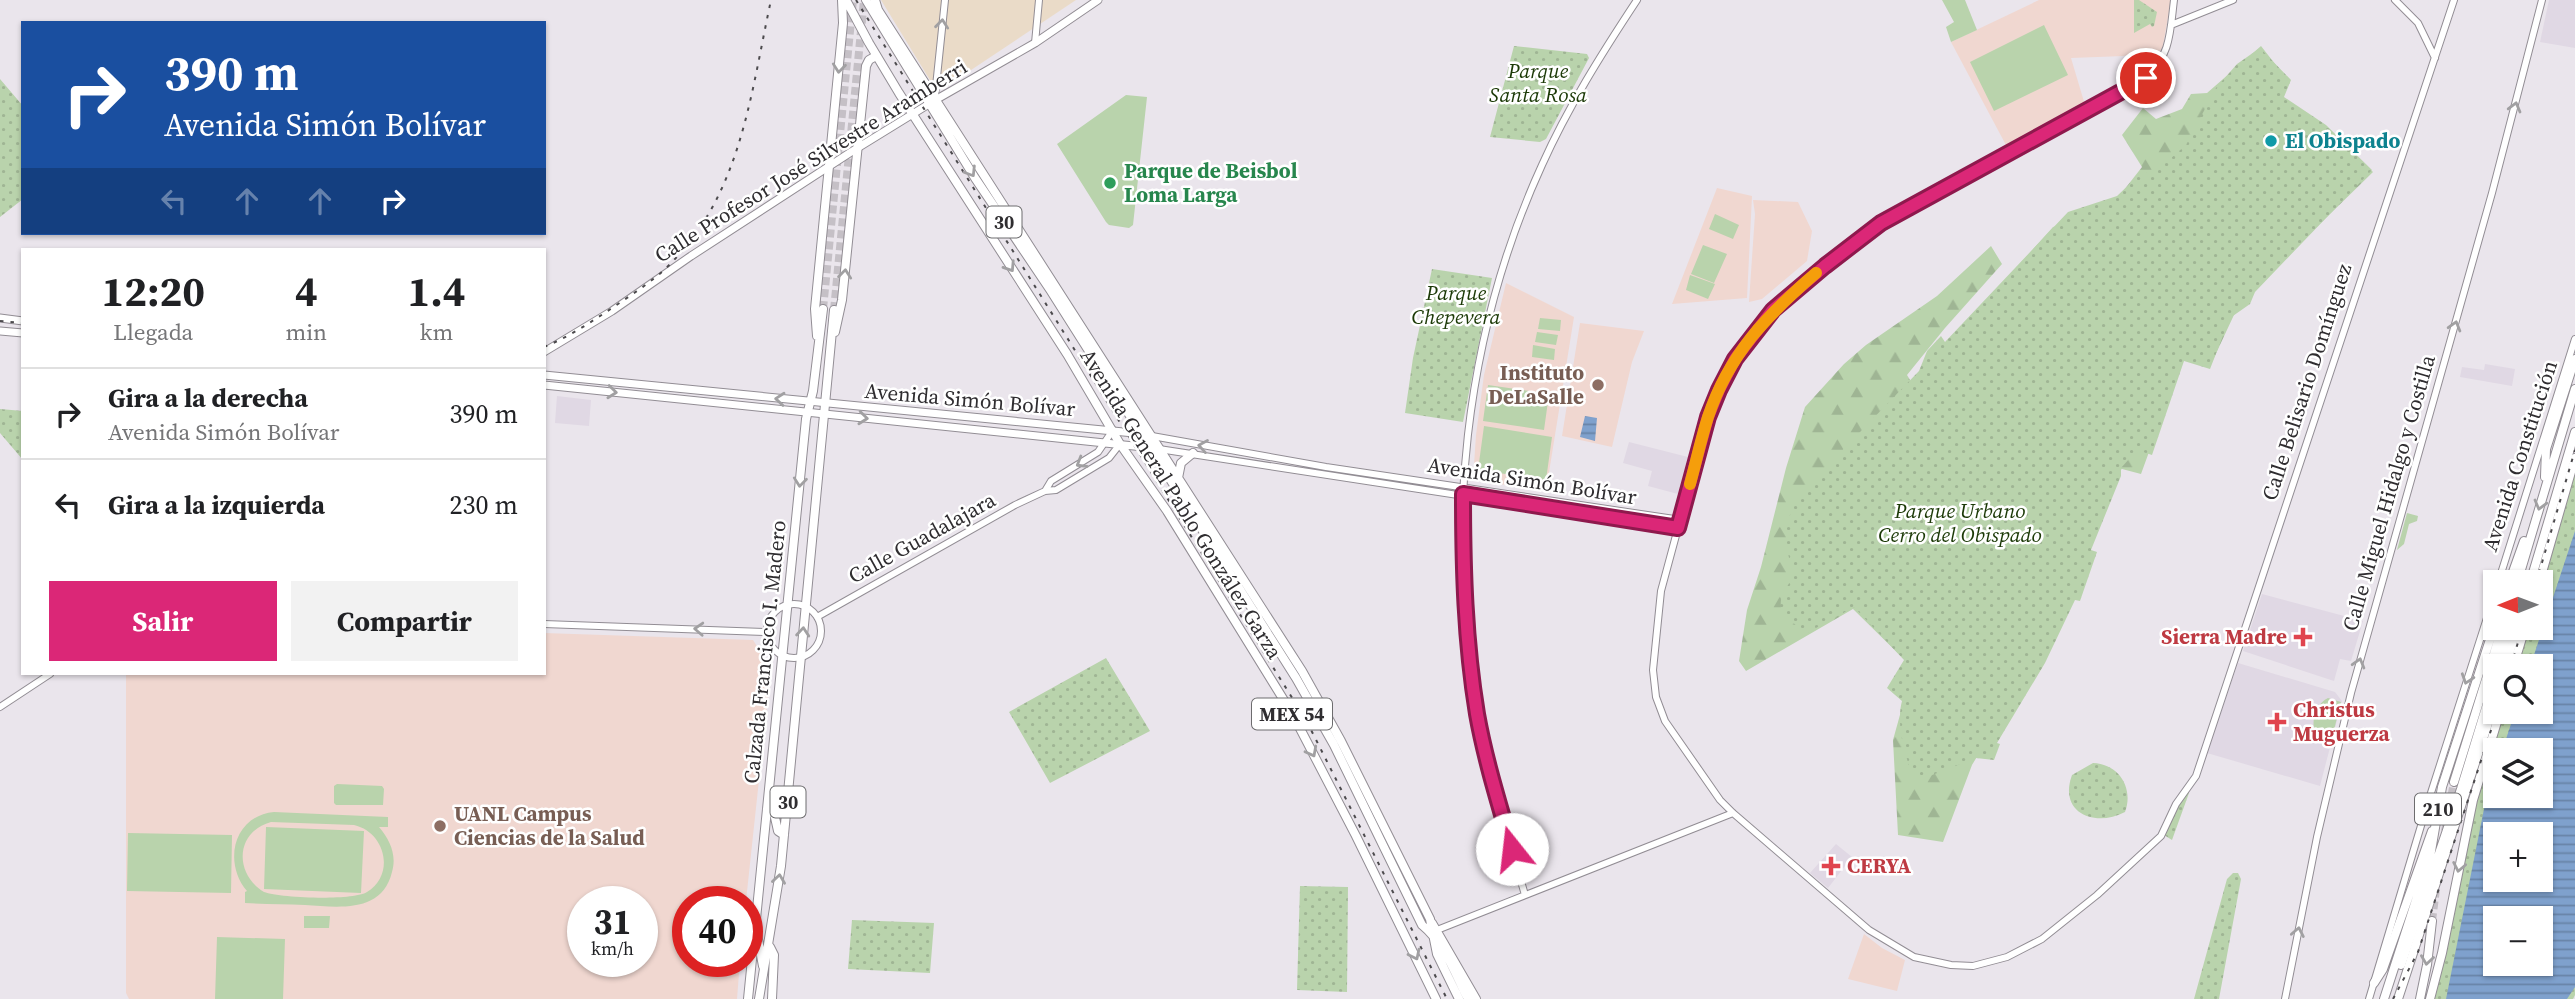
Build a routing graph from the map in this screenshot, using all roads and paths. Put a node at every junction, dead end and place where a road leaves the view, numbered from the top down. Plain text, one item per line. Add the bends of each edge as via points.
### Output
1 (844, 0) edge
2 (866, 0) edge
3 (875, 0) edge
4 (945, 0) edge
5 (1040, 0) edge
6 (1098, 0) edge
7 (1637, 0) edge
8 (2174, 0) edge
9 (2233, 0) edge
10 (2395, 0) edge
11 (2454, 0) edge
12 (2542, 0) edge
13 (2171, 25) junction
14 (1035, 43) junction
15 (877, 57) junction
16 (2435, 58) junction
17 (934, 100) junction
18 (912, 114) junction
19 (858, 149) junction
20 (829, 166) junction
21 (1054, 289) junction
22 (823, 309) tunnel mouth
23 (834, 310) tunnel mouth
24 (0, 318) edge
25 (21, 321) edge
26 (0, 331) edge
27 (21, 333) edge
28 (2575, 339) edge
29 (831, 341) junction
30 (819, 342) junction
31 (546, 351) edge
32 (2575, 359) edge
33 (546, 375) edge
34 (546, 385) edge
35 (2575, 389) edge
36 (810, 402) junction
37 (825, 404) junction
38 (808, 413) junction
39 (824, 414) junction
40 (1113, 430) junction
41 (2575, 432) edge
42 (1141, 433) junction
43 (1152, 436) junction
44 (1106, 444) junction
45 (1121, 444) junction
46 (1149, 448) junction
47 (1159, 449) junction
48 (1193, 453) junction
49 (2575, 458) edge
50 (1179, 481) junction
51 (2546, 483) junction
52 (1045, 491) junction
53 (1463, 491) junction
54 (1681, 520) junction
55 (1678, 528) junction
56 (2502, 570) edge
57 (2518, 570) edge
58 (2534, 570) edge
59 (2543, 570) edge
60 (786, 605) junction
61 (805, 607) junction
62 (817, 617) junction
63 (546, 624) edge
64 (2483, 631) edge
65 (767, 632) junction
66 (2490, 640) edge
67 (2498, 640) edge
68 (783, 656) junction
69 (801, 657) junction
70 (48, 675) edge
71 (0, 707) edge
72 (2483, 717) edge
73 (2488, 724) edge
74 (2496, 724) edge
75 (2454, 782) tunnel mouth
76 (767, 809) junction
77 (1733, 813) junction
78 (2436, 822) junction
79 (784, 835) junction
80 (759, 886) edge
81 (1525, 895) junction
82 (2432, 921) tunnel mouth
83 (1434, 932) junction
84 (769, 947) junction
85 (763, 970) joint
86 (749, 977) edge
87 (762, 977) edge
88 (2374, 983) junction
89 (747, 996) edge
90 (759, 999) edge
91 (766, 999) edge
92 (772, 999) edge
93 (1436, 999) edge
94 (1459, 999) edge
95 (1468, 999) edge
96 (1476, 999) edge
97 (2285, 999) edge
98 (2370, 999) edge
99 (2386, 999) edge
100 (2398, 999) edge
101 (2420, 999) edge
102 (2430, 999) edge

1 - 15 main road, Avenida General Pablo González Garza / 30
1 -> 20 main road
2 - 17 main road, Avenida General Pablo González Garza / 30
3 - 17 main road
17 -> 4 street
5 - 14 street
6 - 14 main road, Calle Profesor José Silvestre Aramberri
7 - 53 street via 1577,97 1520,218 1480,355
8 - 13 street
9 - 13 street
10 - 16 street via 2418,23
11 - 16 street, Calle Belisario Domínguez
97 -> 12 street, Calle Miguel Hidalgo y Costilla via 2351,692 2500,166
13 - 54 street, Calle Belisario Domínguez via 2159,66 2146,78 1881,223 1773,310 1735,359 1719,390
14 - 17 main road, Calle Profesor José Silvestre Aramberri
15 - 18 main road, Avenida General Pablo González Garza / 30
15 - 19 main road via 866,66
16 - 77 street, Calle Belisario Domínguez via 2196,776 2161,836 2042,939 2007,957 1973,966 1951,965 1914,957 1869,930
17 - 18 main road, Calle Profesor José Silvestre Aramberri
17 - 21 main road, Avenida General Pablo González Garza / 30 via 975,178
18 - 19 main road, Calle Profesor José Silvestre Aramberri
18 -> 40 main road, Avenida General Pablo González Garza / 30
19 - 20 main road, Calle Profesor José Silvestre Aramberri
29 -> 19 main road via 840,317
20 - 30 main road via 815,309
20 - 31 main road, Calle Profesor José Silvestre Aramberri
21 - 42 main road, Avenida General Pablo González Garza / 30
21 - 43 main road, Avenida General Pablo González Garza / 30
22 - 30 main road, Calzada Francisco I. Madero / 30
23 - 29 main road, Calzada Francisco I. Madero / 30
24 - 25 main road
26 - 27 main road
28 - 56 street, Avenida Constitución
29 - 37 main road, Calzada Francisco I. Madero / 30
30 - 36 main road, Calzada Francisco I. Madero / 30
32 - 51 main road via 2546,449
36 -> 33 main road, Avenida Simón Bolívar
34 -> 38 main road, Avenida Simón Bolívar
35 - 51 main road, Avenida Constitución
36 - 37 main road, Avenida Simón Bolívar
36 - 38 main road, Calzada Francisco I. Madero / 30
37 - 39 main road, Calzada Francisco I. Madero / 30
37 - 40 main road, Avenida Simón Bolívar
38 - 39 main road, Avenida Simón Bolívar
38 -> 60 main road, Calzada Francisco I. Madero / 30
39 -> 44 main road, Avenida Simón Bolívar
39 - 61 main road, Calzada Francisco I. Madero / 30
40 - 42 main road, Avenida Simón Bolívar
40 - 44 street, Calle Guadalajara
40 - 45 main road, Avenida General Pablo González Garza / 30
41 - 58 main road
42 - 43 main road, Avenida Simón Bolívar
42 - 46 main road, Avenida General Pablo González Garza / 30
43 - 47 main road, Avenida General Pablo González Garza / MEX 54
53 -> 43 street, Avenida Simón Bolívar
44 - 45 main road, Avenida Simón Bolívar
44 -> 52 street, Calle Guadalajara via 1051,481
45 - 46 main road, Avenida Simón Bolívar
45 - 52 street, Calle Guadalajara via 1109,458 1056,490
45 -> 93 main road, Avenida General Pablo González Garza / MEX 54 via 1293,715
46 - 47 main road, Avenida Simón Bolívar
46 - 83 main road, Avenida General Pablo González Garza / MEX 54 via 1296,678 1422,925
47 - 48 street, Avenida Simón Bolívar
47 - 50 main road, Avenida General Pablo González Garza / MEX 54
48 - 50 main road via 1181,463
48 - 53 street, Avenida Simón Bolívar
49 - 59 main road
50 - 83 main road, Avenida General Pablo González Garza / MEX 54 via 1302,671
51 -> 57 main road, Avenida Constitución
52 - 62 street, Calle Guadalajara
53 - 54 street, Avenida Simón Bolívar
53 - 55 street, Avenida Simón Bolívar
53 - 81 street via 1464,599 1474,692
54 - 55 street, Calle Belisario Domínguez
55 - 77 street, Calle Belisario Domínguez via 1657,620 1656,697 1679,743
60 - 61 street
60 - 65 street via 774,612
60 - 68 main road, Calzada Francisco I. Madero / 30
61 - 62 street
69 -> 61 main road, Calzada Francisco I. Madero / 30
62 - 69 street via 818,643
65 -> 63 street
64 -> 88 street
65 - 68 street via 773,648
66 - 78 main road, 210 via 2442,787
67 - 75 main road
68 - 69 street
68 - 76 main road, Calzada Francisco I. Madero / 30
69 - 79 main road, Calzada Francisco I. Madero / 30
70 - 71 street
72 - 99 main road
73 - 100 main road
74 -> 102 main road via 2473,800
76 - 79 main road via 774,813 778,831
76 - 80 main road, Calzada Francisco I. Madero / 30
77 - 81 street
78 - 88 main road
78 - 99 main road, 210 via 2430,857
84 -> 79 main road, Calzada Francisco I. Madero / 30
81 - 83 street
82 -> 101 main road
83 - 94 main road, Avenida General Pablo González Garza / MEX 54 via 1437,954
83 - 95 main road, Avenida General Pablo González Garza / MEX 54
83 - 96 main road
84 - 85 main road, Calzada Francisco I. Madero / 30
84 - 92 main road via 774,955
85 - 91 main road
86 - 89 main road, Calzada Francisco I. Madero / 30
87 - 90 main road, Calzada Francisco I. Madero / 30
88 - 98 street

